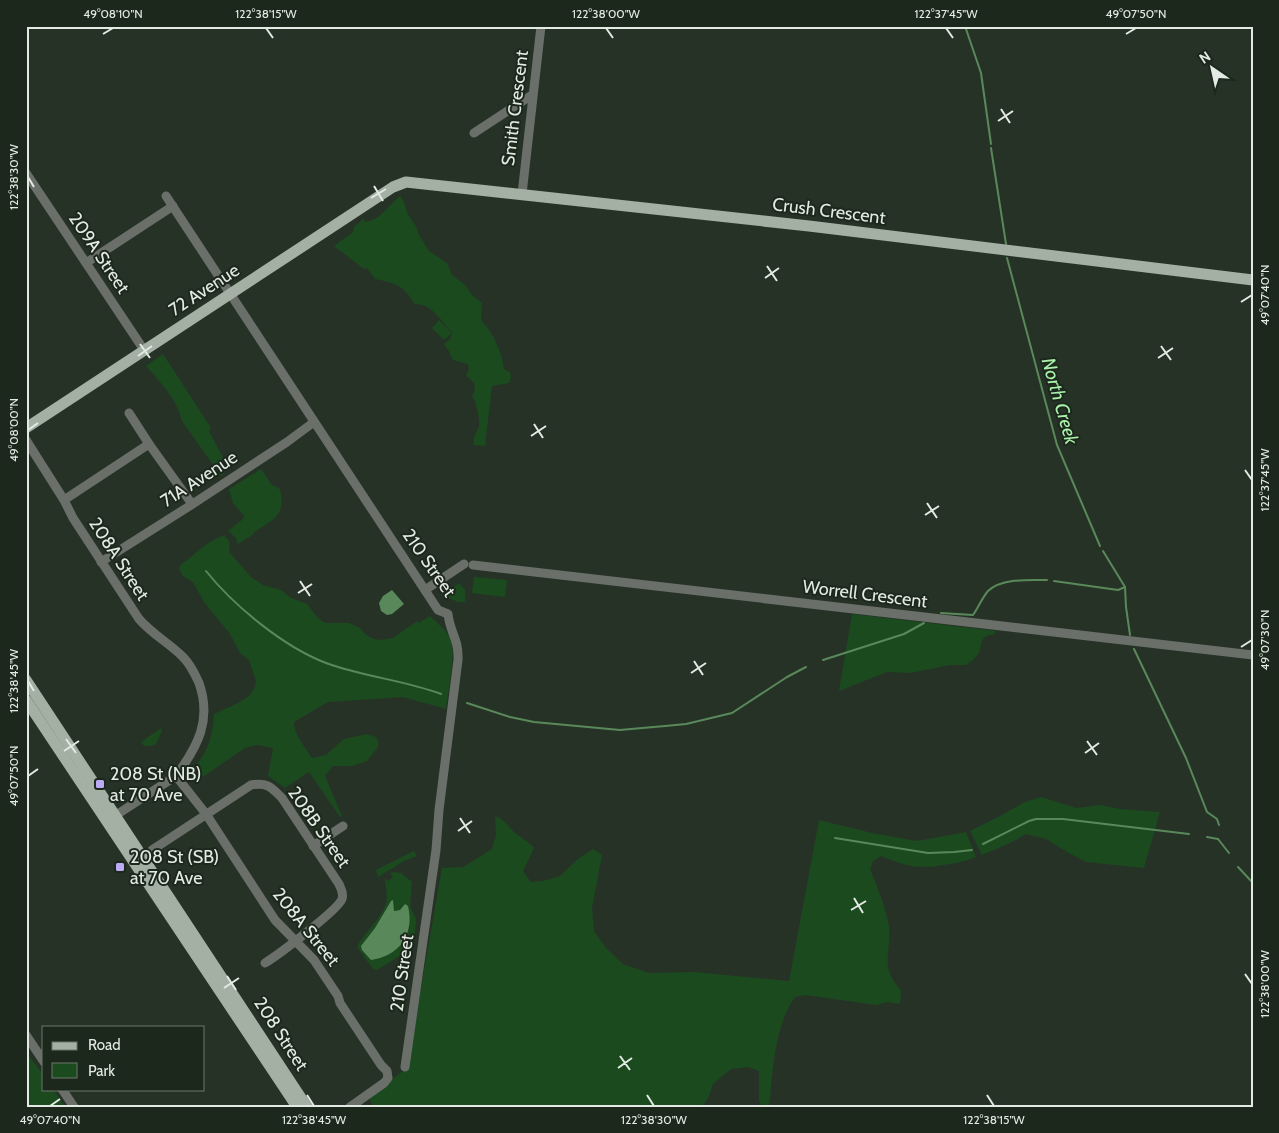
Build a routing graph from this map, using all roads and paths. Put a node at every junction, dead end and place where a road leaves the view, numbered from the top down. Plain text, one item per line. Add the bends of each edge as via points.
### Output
1 (542, 26) edge
2 (532, 95) junction
3 (474, 133) dead end
4 (26, 172) edge
5 (401, 183) joint
6 (522, 194) junction
7 (166, 196) dead end
8 (173, 206) junction
9 (86, 263) junction
10 (1253, 280) edge
11 (230, 294) junction
12 (144, 350) junction
13 (129, 414) dead end
14 (314, 422) junction
15 (26, 428) edge
16 (26, 440) edge
17 (148, 444) junction
18 (64, 500) junction
19 (192, 504) junction
20 (101, 562) junction
21 (425, 590) junction
22 (1253, 656) edge
23 (26, 680) edge
24 (26, 700) edge
25 (176, 776) junction
26 (206, 814) junction
27 (111, 818) junction
28 (343, 826) dead end
29 (313, 846) junction
30 (152, 850) dead end
31 (294, 940) junction
32 (265, 963) dead end
33 (26, 1036) edge
34 (42, 1059) edge
35 (405, 1067) dead end
36 (63, 1090) edge
37 (74, 1107) edge
38 (297, 1107) edge
39 (307, 1107) edge
40 (350, 1107) edge

1 - 2 street, Smith Crescent
2 - 3 street
2 - 6 street, Smith Crescent
4 - 9 street, 209A Street
5 - 6 main road, Crush Crescent
5 - 11 main road, 72 Avenue
6 - 10 main road, Crush Crescent
7 - 8 street, 210 Street
8 - 9 street
8 - 11 street, 210 Street
9 - 12 street, 209A Street
11 - 12 main road, 72 Avenue
11 - 14 street, 210 Street
12 - 15 main road, 72 Avenue
13 - 17 street
14 - 19 street, 71A Avenue
14 - 21 street, 210 Street
16 - 18 street, 208A Street
17 - 18 street
17 - 19 street
18 - 20 street, 208A Street
19 - 20 street, 71A Avenue
20 - 25 street, 208A Street via 149,630 184,658 202,691 202,728 193,751
21 - 22 street, Worrell Crescent via 469,564
21 - 35 street, 210 Street via 438,610 448,614 459,651 436,850
23 - 27 main road, 208 Street
24 - 27 main road, 208 Street
25 - 26 street, 208A Street
25 - 27 street
26 - 29 street, 208B Street via 251,785 261,783 282,798
26 - 30 street
26 - 31 street, 208A Street via 275,920
27 - 38 main road, 208 Street
27 - 39 main road, 208 Street
28 - 29 street
29 - 31 street, 208B Street via 343,896 330,913
31 - 32 street
31 - 40 street, 208A Street via 317,964 340,1004 387,1070 384,1083
33 - 34 street
36 - 37 street

